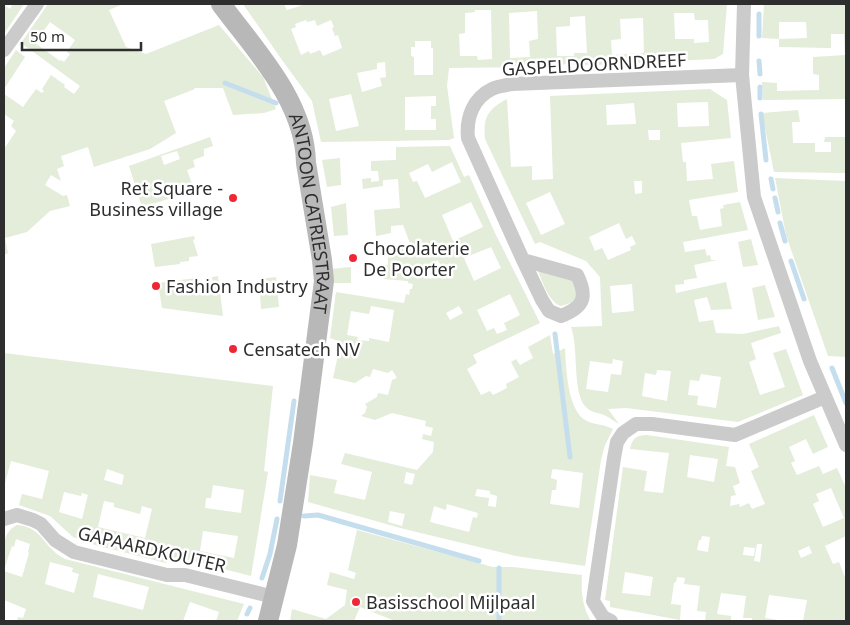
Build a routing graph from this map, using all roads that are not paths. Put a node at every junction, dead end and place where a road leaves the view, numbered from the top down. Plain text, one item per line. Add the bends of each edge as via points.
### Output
1 (37, 4) edge
2 (221, 4) edge
3 (744, 4) edge
4 (4, 50) edge
5 (742, 75) junction
6 (523, 260) junction
7 (826, 397) junction
8 (846, 445) edge
9 (4, 519) edge
10 (274, 597) junction
11 (268, 621) edge
12 (612, 621) edge

1 - 4 street
2 - 10 main road, ANTOON CATRIESTRAAT via 281,87 298,123 306,147 324,281 287,545
3 - 5 street
5 - 6 street, GASPELDOORNDREEF via 512,84 493,88 477,100 470,112 468,138
5 - 7 street via 754,197 810,361
6 - 6 street, GASPELDOORNDREEF via 549,311 561,316 575,311 583,300 584,287 577,275
7 - 8 street
7 - 12 street via 735,436 652,424 636,424 623,433 617,442 614,458 594,601 603,617
9 - 10 street, GAPAARDKOUTER via 17,515 33,520 74,552
10 - 11 main road, ANTOON CATRIESTRAAT

